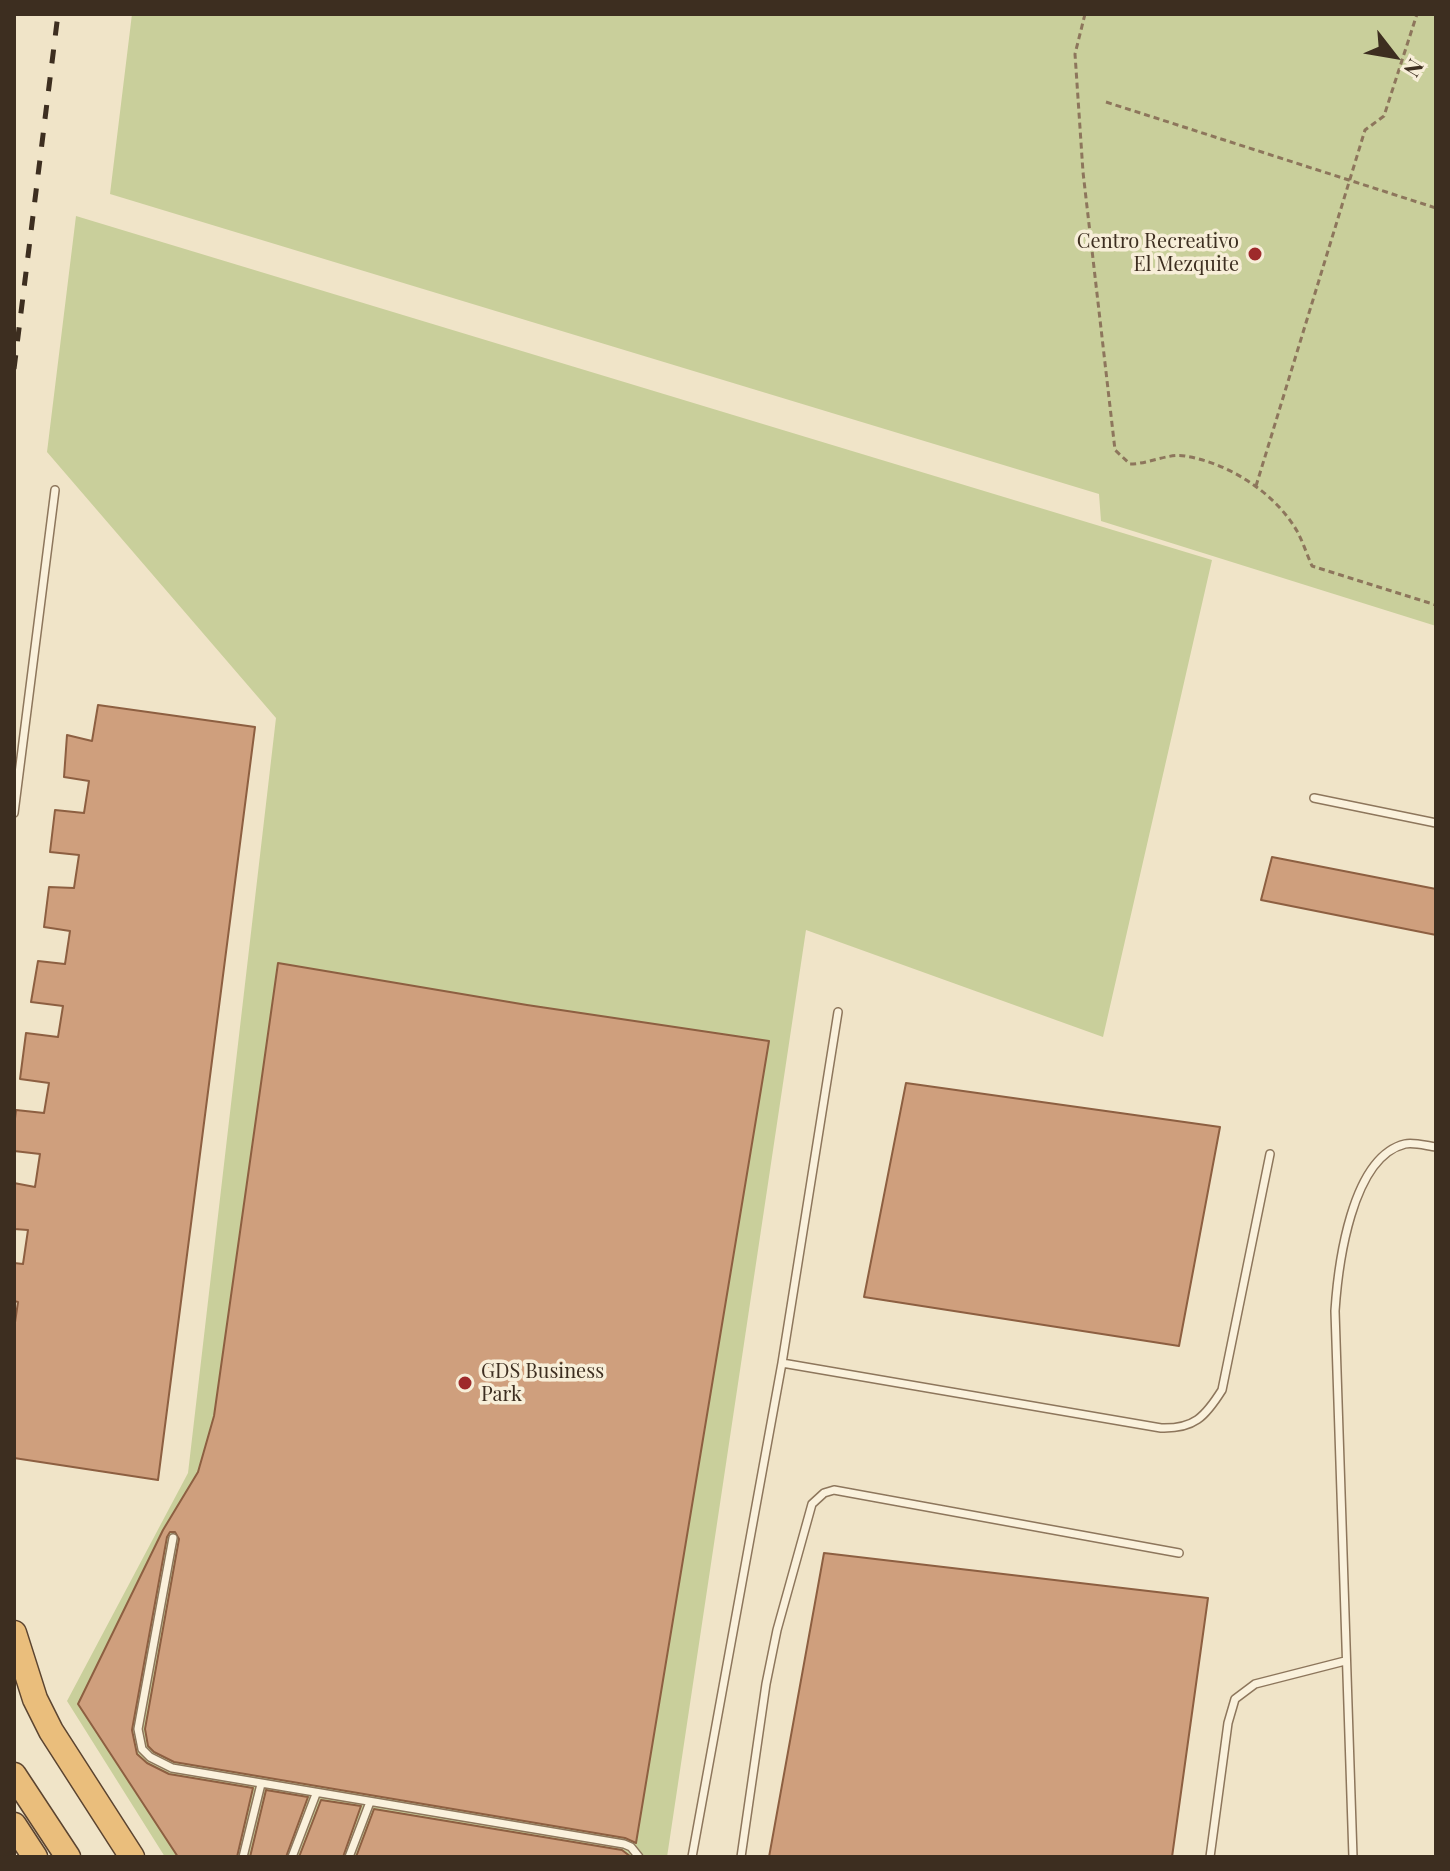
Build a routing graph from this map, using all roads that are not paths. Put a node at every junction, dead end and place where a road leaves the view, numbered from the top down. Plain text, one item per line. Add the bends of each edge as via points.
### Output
1 (55, 490) dead end
2 (1314, 798) dead end
3 (14, 813) edge
4 (1436, 823) edge
5 (838, 1012) dead end
6 (1436, 1147) edge
7 (1270, 1154) dead end
8 (782, 1363) junction
9 (173, 1538) dead end
10 (1179, 1553) dead end
11 (14, 1633) edge
12 (1345, 1661) junction
13 (14, 1775) edge
14 (261, 1784) junction
15 (316, 1794) junction
16 (370, 1802) junction
17 (14, 1825) edge
18 (35, 1857) edge
19 (68, 1857) edge
20 (132, 1857) edge
21 (243, 1857) edge
22 (292, 1857) edge
23 (349, 1857) edge
24 (639, 1857) edge
25 (692, 1857) edge
26 (741, 1857) edge
27 (1210, 1857) edge
28 (1353, 1857) edge

1 - 3 lane
2 - 4 lane
5 - 8 lane
6 - 12 lane via 1407,1143 1379,1160 1358,1195 1344,1242 1335,1311
7 - 8 lane via 1222,1390 1189,1426 1161,1428
8 - 25 lane
9 - 14 lane via 139,1740 150,1757 172,1768
10 - 26 lane via 834,1490 818,1497 809,1512 771,1656
11 - 20 highway via 51,1731
12 - 27 lane via 1255,1684 1235,1699
12 - 28 lane
13 - 19 highway
14 - 15 lane
14 - 21 lane
15 - 16 lane
15 - 22 lane
16 - 23 lane
16 - 24 lane via 624,1844
17 - 18 highway

